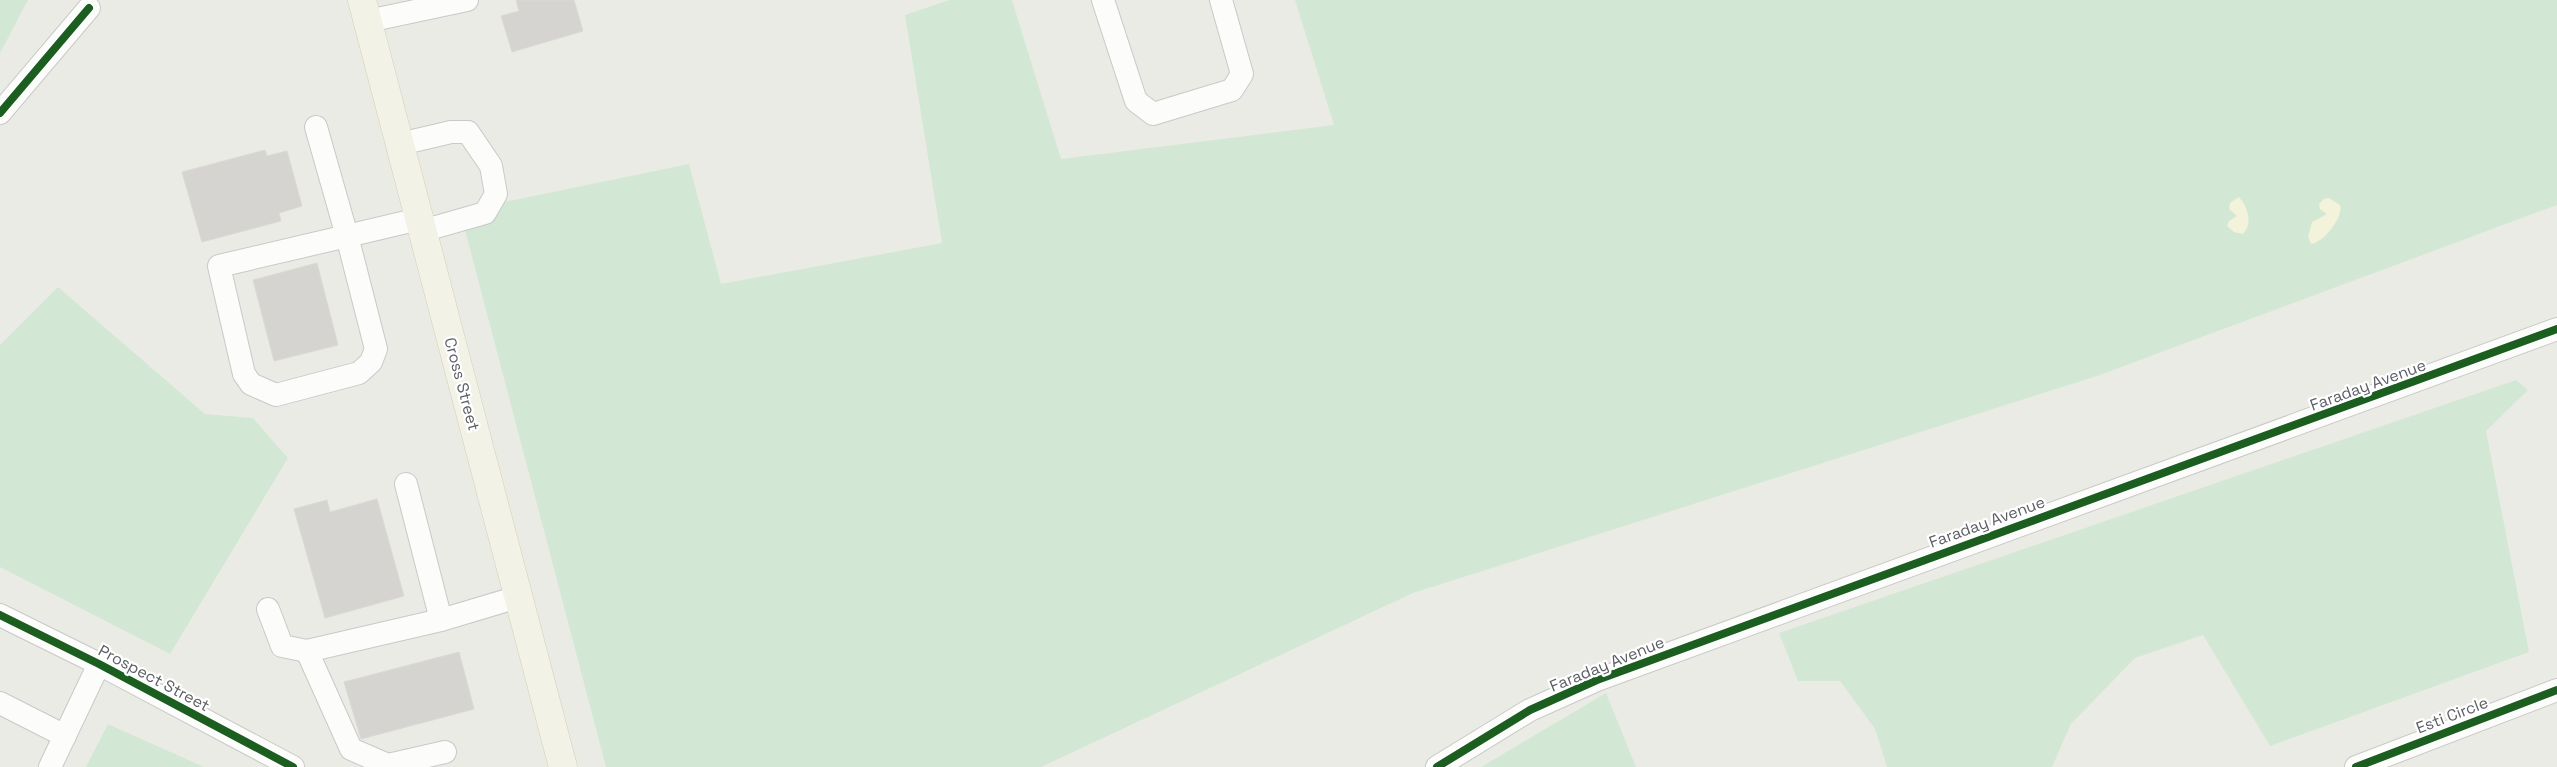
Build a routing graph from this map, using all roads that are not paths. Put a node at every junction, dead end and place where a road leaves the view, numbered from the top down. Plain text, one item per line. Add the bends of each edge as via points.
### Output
1 (467, 0) edge
2 (1103, 0) edge
3 (1221, 0) edge
4 (89, 8) dead end
5 (365, 11) edge
6 (0, 113) edge
7 (316, 127) dead end
8 (400, 144) junction
9 (421, 225) junction
10 (347, 236) junction
11 (2557, 329) edge
12 (406, 484) dead end
13 (518, 597) junction
14 (268, 609) dead end
15 (0, 615) edge
16 (440, 620) junction
17 (307, 651) junction
18 (100, 664) junction
19 (2557, 690) edge
20 (0, 703) edge
21 (65, 736) junction
22 (445, 752) dead end
23 (50, 767) edge
24 (293, 767) edge
25 (563, 767) edge
26 (1437, 767) edge
27 (2356, 767) edge

1 - 5 street
2 - 3 street via 1136,101 1153,114 1232,90 1242,74
4 - 6 street
5 - 8 main road, Cross Street
7 - 10 street
8 - 9 main road, Cross Street
8 - 9 street via 451,132 468,132 491,166 496,194 485,214
9 - 10 street
9 - 13 main road, Cross Street
10 - 10 street via 219,266 244,374 251,384 276,394 359,373 372,362 376,349
11 - 26 street, Faraday Avenue via 1597,680 1530,710
12 - 16 street
13 - 16 street
13 - 25 main road, Cross Street
14 - 17 street via 282,646
15 - 18 street, Prospect Street
16 - 17 street
17 - 22 street via 351,749 388,765
18 - 21 street
18 - 24 street, Prospect Street
19 - 27 street, Esti Circle
20 - 21 street
21 - 23 street

